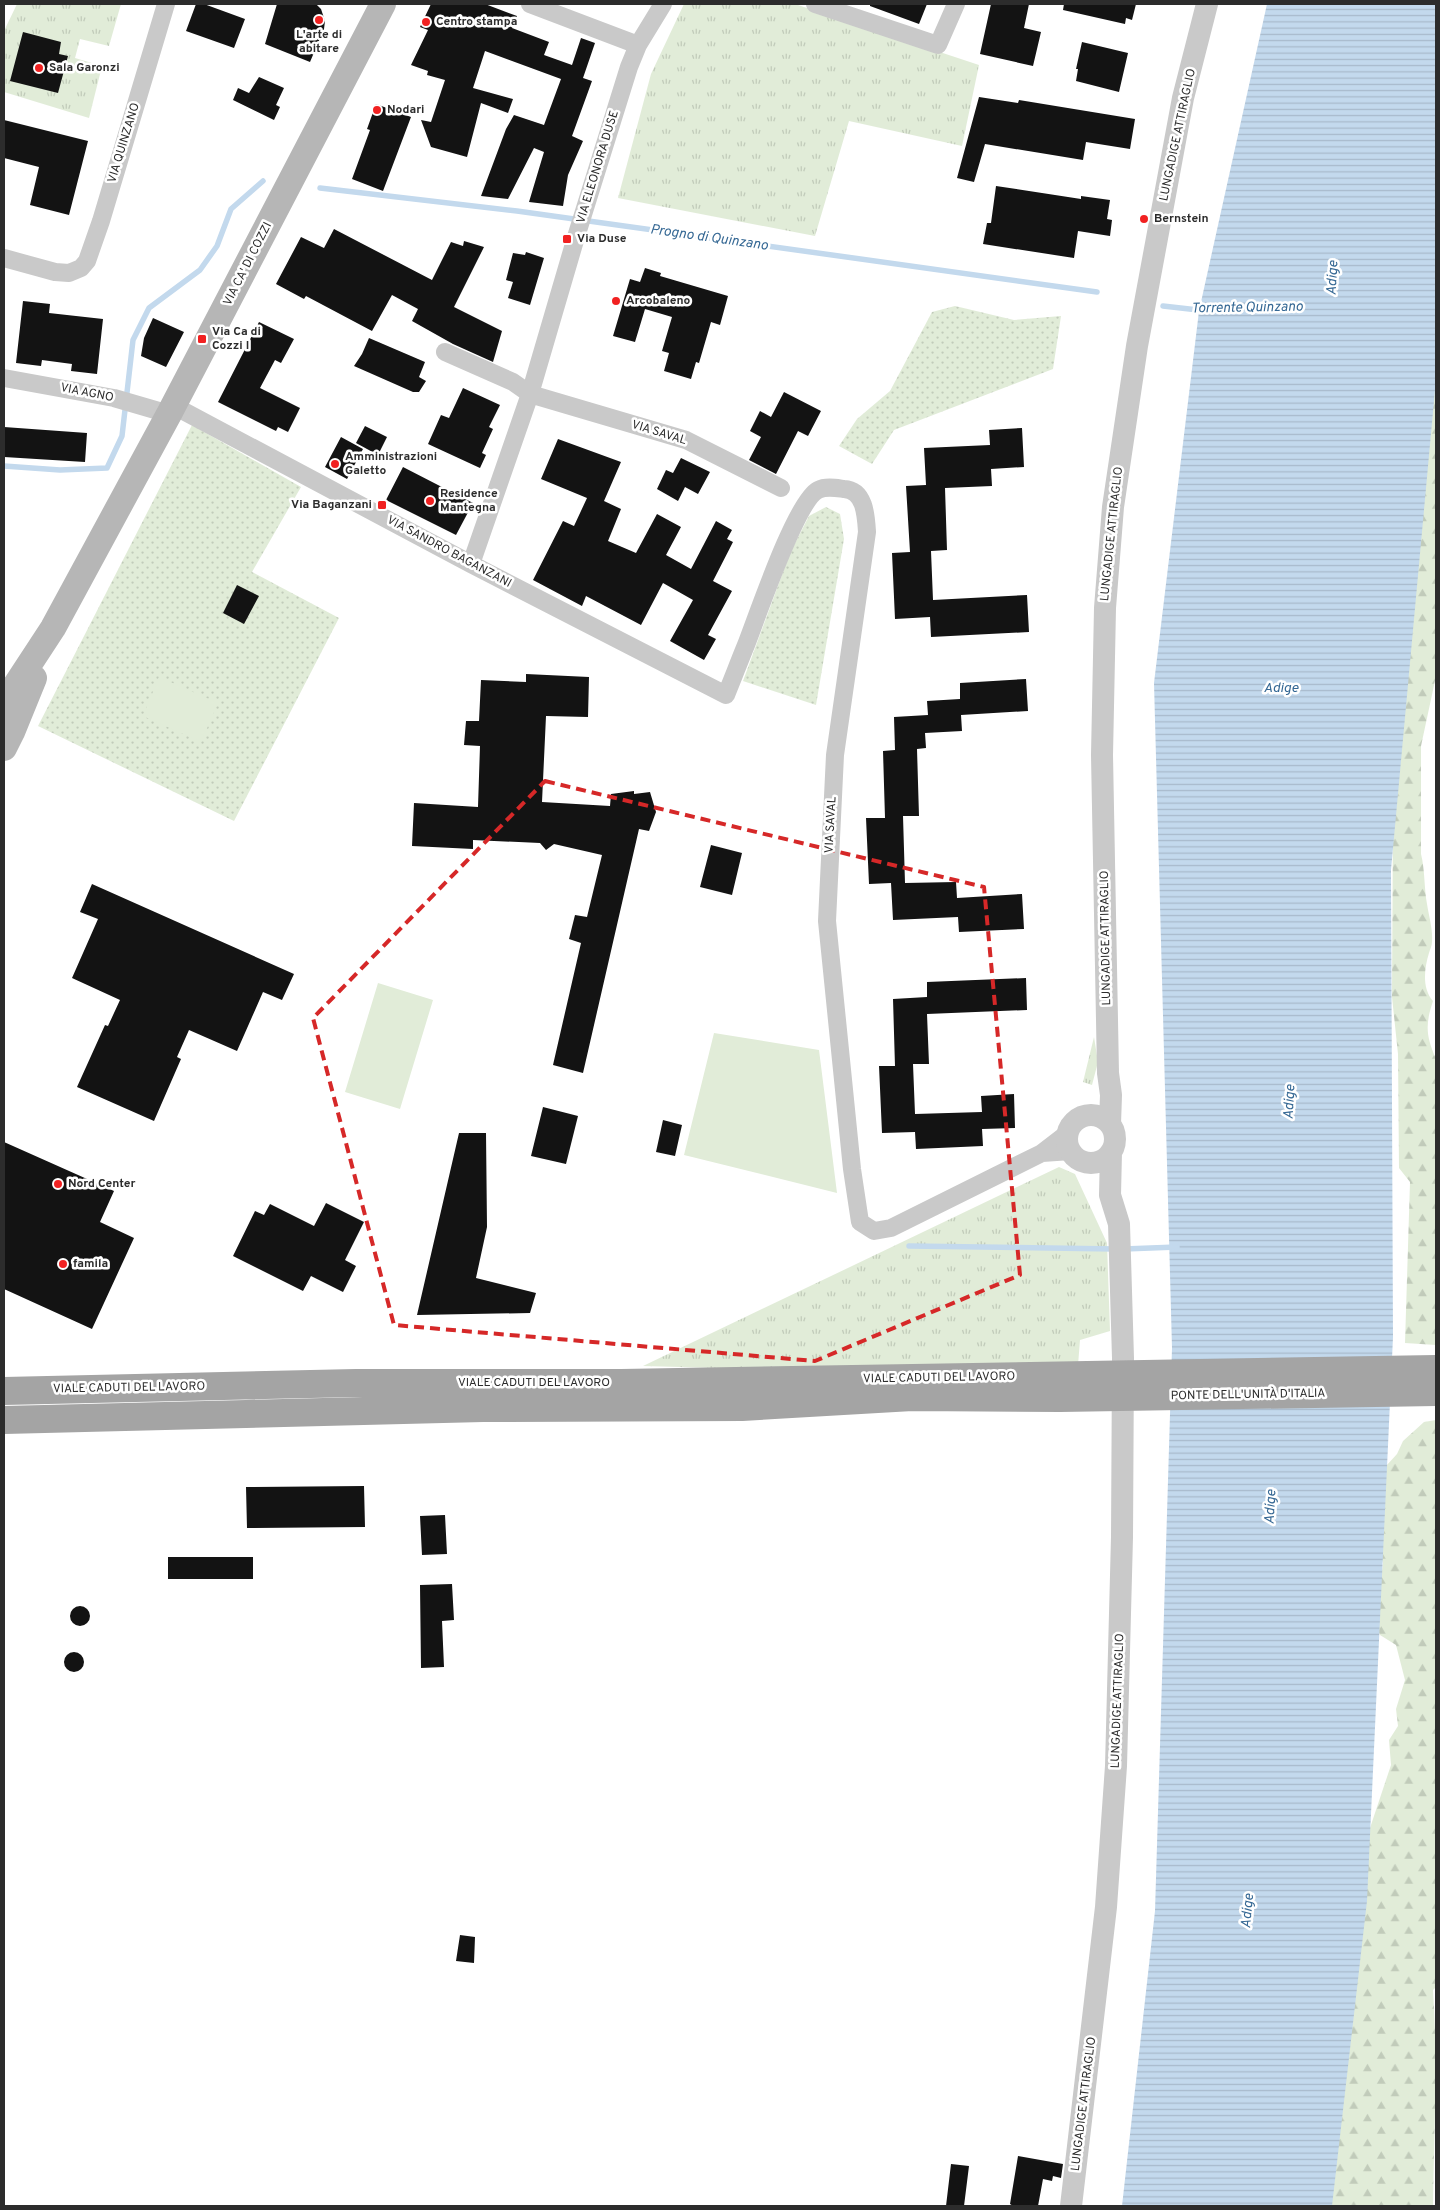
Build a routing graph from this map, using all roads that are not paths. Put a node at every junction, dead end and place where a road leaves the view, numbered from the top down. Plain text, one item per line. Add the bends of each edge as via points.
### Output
1 (166, 4) edge
2 (383, 4) edge
3 (530, 4) edge
4 (663, 4) edge
5 (815, 4) edge
6 (956, 4) edge
7 (1207, 4) edge
8 (638, 45) junction
9 (4, 258) edge
10 (445, 352) dead end
11 (4, 378) edge
12 (530, 394) junction
13 (164, 409) junction
14 (781, 488) dead end
15 (470, 564) junction
16 (53, 628) junction
17 (726, 695) joint
18 (4, 703) edge
19 (4, 748) edge
20 (1108, 1072) junction
21 (1089, 1115) junction
22 (1110, 1124) junction
23 (1074, 1149) junction
24 (1111, 1152) junction
25 (1110, 1194) junction
26 (1436, 1369) edge
27 (1062, 1387) junction
28 (4, 1391) edge
29 (1436, 1392) edge
30 (4, 1420) edge
31 (1072, 2206) edge

1 - 9 street, VIA QUINZANO via 92,250 81,268 69,273 56,272
2 - 13 main road, VIA CA' DI COZZI
3 - 8 street
4 - 8 street, VIA ELEONORA DUSE
5 - 6 street via 938,46
7 - 20 street, LUNGADIGE ATTIRAGLIO via 1183,98 1137,346 1113,507 1104,608 1102,755
8 - 12 street, VIA ELEONORA DUSE
10 - 12 street via 513,382
11 - 13 street, VIA AGNO
12 - 14 street, VIA SAVAL via 686,440
12 - 15 street, VIA ELEONORA DUSE
13 - 15 street, VIA SANDRO BAGANZANI
13 - 16 main road, VIA CA' DI COZZI
15 - 17 street, VIA SANDRO BAGANZANI
16 - 18 main road, VIA CA' DI COZZI
16 - 19 main road, VIA CA' DI COZZI
17 - 23 street, VIA SAVAL via 790,533 807,501 817,491 848,489 860,498 866,512 867,532 835,755 827,921 860,1222 874,1231 890,1228 1042,1153
20 - 21 street via 1097,1090
20 - 22 street, LUNGADIGE ATTIRAGLIO
21 - 22 street via 1101,1117
21 - 23 street via 1074,1122
22 - 24 street, LUNGADIGE ATTIRAGLIO via 1115,1138
23 - 24 street via 1099,1162
23 - 25 street, LUNGADIGE ATTIRAGLIO
24 - 25 street, LUNGADIGE ATTIRAGLIO
25 - 31 street, LUNGADIGE ATTIRAGLIO via 1119,1224 1121,1266 1122,1537 1116,1766 1106,1907
26 - 27 main road, PONTE DELL'UNITÀ D'ITALIA
27 - 28 main road, VIALE CADUTI DEL LAVORO via 356,1383
27 - 29 main road, PONTE DELL'UNITÀ D'ITALIA
27 - 30 main road, VIALE CADUTI DEL LAVORO via 742,1407 483,1408

